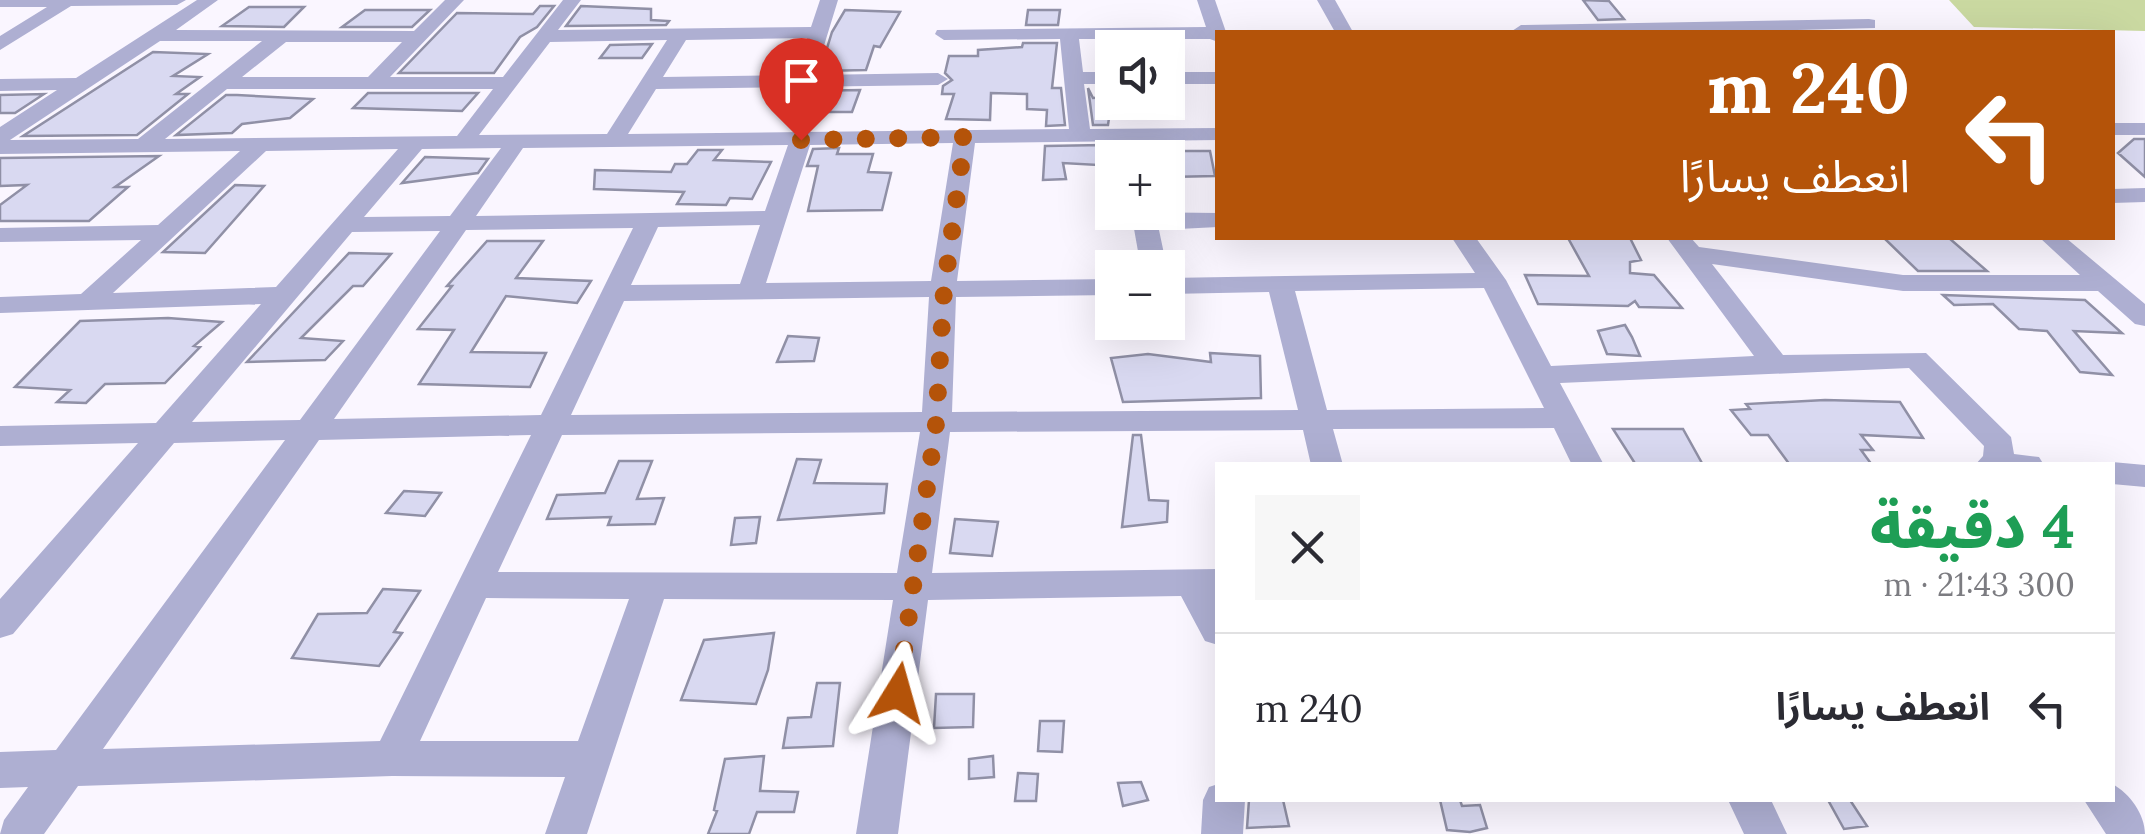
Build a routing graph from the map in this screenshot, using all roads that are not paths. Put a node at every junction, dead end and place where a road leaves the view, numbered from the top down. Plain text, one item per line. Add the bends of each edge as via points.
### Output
1 (176, 0) edge
2 (209, 0) edge
3 (455, 0) edge
4 (572, 0) edge
5 (829, 0) edge
6 (1206, 0) edge
7 (1326, 0) edge
8 (0, 2) edge
9 (67, 2) edge
10 (1846, 8) dead end
11 (1874, 28) edge
12 (1743, 29) edge
13 (1215, 30) edge
14 (1343, 30) edge
15 (1669, 30) edge
16 (818, 32) junction
17 (680, 34) junction
18 (944, 34) dead end
19 (1069, 34) junction
20 (154, 35) junction
21 (1215, 35) edge
22 (281, 36) junction
23 (546, 36) junction
24 (418, 37) junction
25 (0, 44) edge
26 (938, 78) dead end
27 (1074, 78) junction
28 (1095, 78) edge
29 (1185, 78) edge
30 (1215, 78) edge
31 (804, 80) junction
32 (650, 82) junction
33 (223, 83) junction
34 (511, 83) junction
35 (77, 84) junction
36 (372, 84) junction
37 (0, 85) edge
38 (2145, 128) edge
39 (2115, 129) edge
40 (1124, 134) junction
41 (1215, 134) edge
42 (1080, 135) junction
43 (0, 137) edge
44 (965, 137) junction
45 (613, 140) junction
46 (801, 140) junction
47 (1126, 140) edge
48 (417, 141) junction
49 (464, 141) junction
50 (517, 141) junction
51 (144, 144) junction
52 (261, 144) junction
53 (0, 147) edge
54 (2115, 196) edge
55 (2145, 196) edge
56 (776, 218) junction
57 (1185, 219) edge
58 (649, 220) junction
59 (1215, 220) edge
60 (456, 222) junction
61 (345, 225) junction
62 (165, 232) junction
63 (10, 235) edge
64 (1465, 240) edge
65 (2054, 240) edge
66 (1684, 245) edge
67 (0, 252) edge
68 (1493, 280) junction
69 (2106, 283) junction
70 (1280, 285) junction
71 (1185, 286) edge
72 (1095, 287) edge
73 (944, 290) junction
74 (750, 292) junction
75 (614, 293) junction
76 (284, 295) junction
77 (88, 301) junction
78 (0, 305) edge
79 (2145, 318) edge
80 (1776, 364) junction
81 (1543, 375) junction
82 (1314, 418) junction
83 (1566, 418) junction
84 (936, 424) junction
85 (548, 425) junction
86 (312, 432) junction
87 (165, 433) junction
88 (0, 436) edge
89 (1326, 462) edge
90 (1587, 462) edge
91 (2005, 462) edge
92 (2115, 473) edge
93 (2145, 476) edge
94 (1204, 582) edge
95 (474, 584) junction
96 (651, 586) junction
97 (913, 587) junction
98 (1215, 621) edge
99 (0, 624) edge
100 (392, 758) junction
101 (590, 759) junction
102 (66, 767) junction
103 (0, 770) edge
104 (1224, 802) edge
105 (1750, 802) edge
106 (2107, 802) edge
107 (2145, 822) edge
108 (19, 834) edge
109 (566, 834) edge
110 (878, 834) edge
111 (1222, 834) edge
112 (1766, 834) edge
113 (2132, 834) edge

1 - 9 street
2 - 20 street
3 - 24 street
4 - 23 street
5 - 16 street
6 - 13 street
7 - 14 street
8 - 9 street
9 - 25 street
10 - 11 street
11 - 12 street
12 - 15 street
16 - 17 street
16 - 31 street
17 - 23 street
17 - 32 street
18 - 19 street
19 - 21 street
19 - 27 street
20 - 22 street
20 - 35 street
22 - 24 street
22 - 33 street
23 - 34 street
24 - 36 street
26 - 31 street
27 - 28 street
27 - 42 street
29 - 30 street
31 - 32 street
32 - 45 street
33 - 36 street
33 - 51 street
34 - 36 street
34 - 49 street
35 - 37 street
35 - 43 street
38 - 39 street
40 - 41 street
40 - 42 street
40 - 47 street
42 - 44 street
44 - 46 street
44 - 73 street
45 - 46 street
45 - 50 street
46 - 56 street
48 - 49 street
48 - 52 street
48 - 61 street
49 - 50 street
50 - 60 street
51 - 52 street
51 - 53 street
52 - 62 street
54 - 55 street
56 - 58 street
56 - 74 street
57 - 59 street
58 - 60 street
58 - 75 street
60 - 61 street
60 - 86 street
61 - 76 street
62 - 63 street
62 - 77 street
63 - 67 street
64 - 68 street
65 - 69 street
66 - 69 street via 1903,283
66 - 80 street
68 - 70 street
68 - 81 street
69 - 79 street
70 - 71 street
70 - 82 street
72 - 73 street
73 - 74 street
73 - 84 street
74 - 75 street
75 - 85 street
76 - 77 street
76 - 87 street
77 - 78 street
80 - 81 street
80 - 91 street via 1916,359 2000,444
81 - 83 street
82 - 83 street
82 - 84 street
82 - 89 street
83 - 90 street
84 - 85 street
84 - 97 street
85 - 86 street
85 - 95 street
86 - 87 street
86 - 102 street
87 - 88 street
87 - 99 street
92 - 93 street
94 - 97 street
94 - 98 street
95 - 96 street
95 - 100 street
96 - 97 street
96 - 101 street
97 - 110 street
100 - 101 street
100 - 102 street
101 - 109 street
102 - 103 street
102 - 108 street
104 - 111 street
105 - 112 street
106 - 113 street
107 - 113 street

